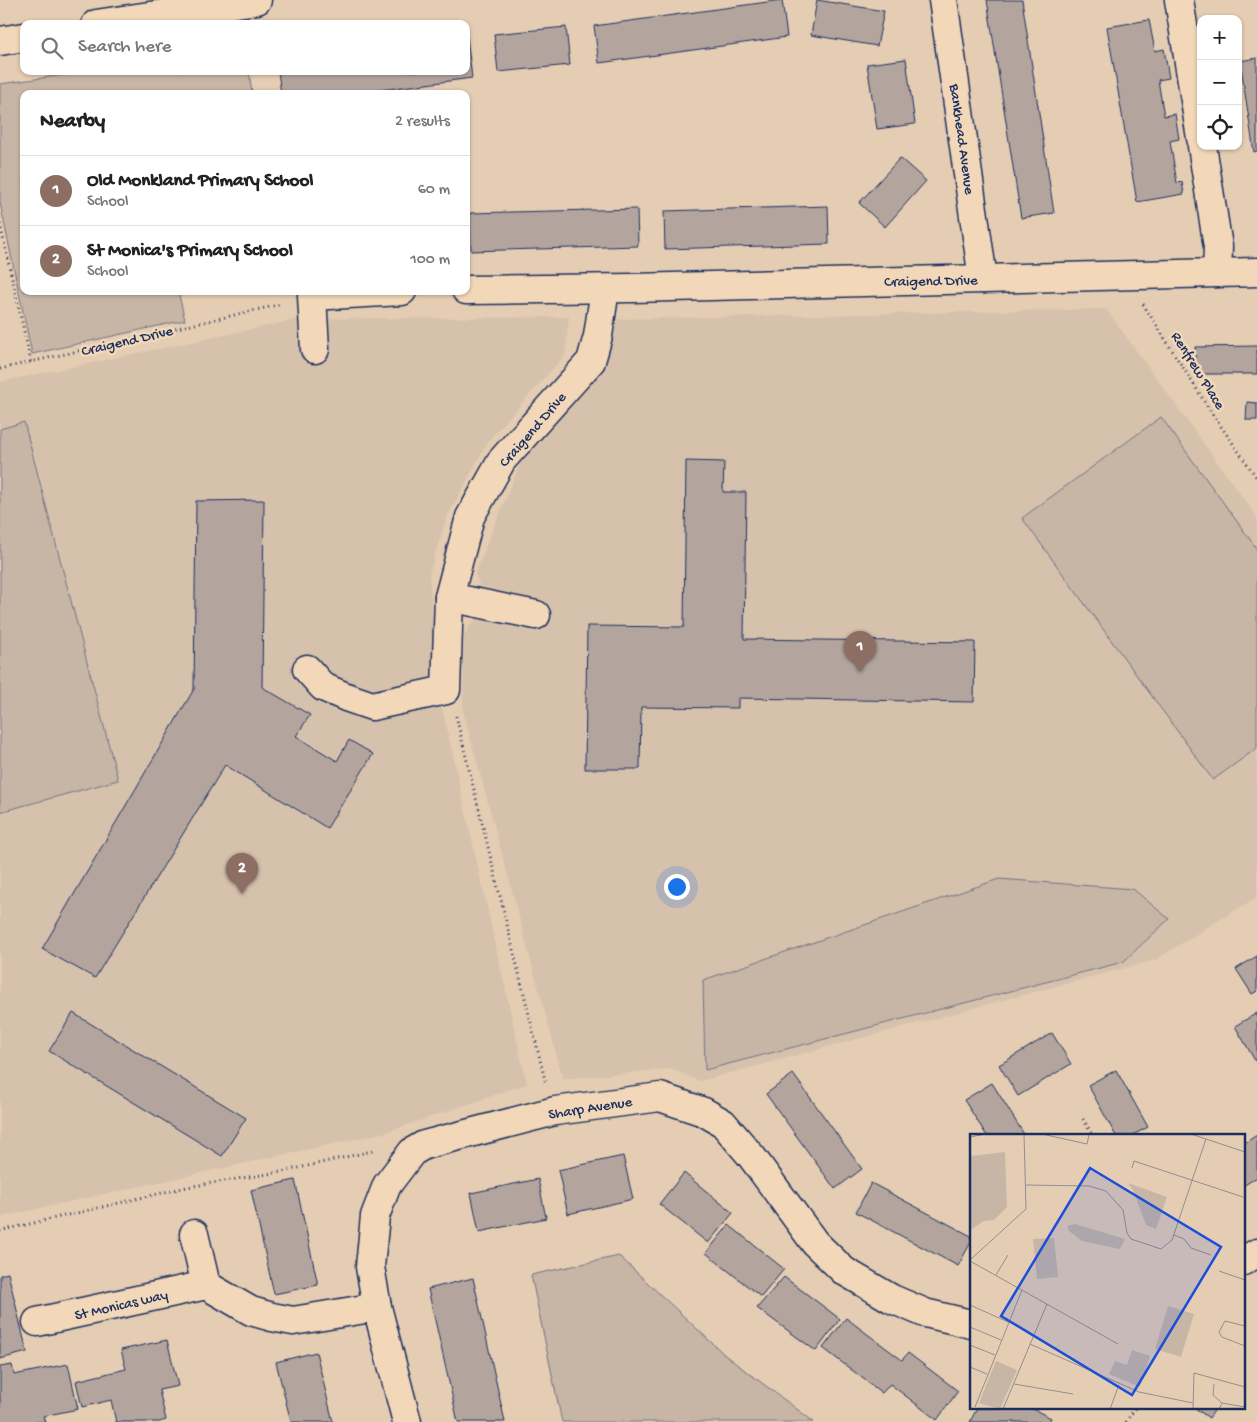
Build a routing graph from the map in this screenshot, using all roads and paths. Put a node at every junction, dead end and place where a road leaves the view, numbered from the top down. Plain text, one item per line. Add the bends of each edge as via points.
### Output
1 (257, 0) edge
2 (943, 0) edge
3 (1179, 0) edge
4 (127, 9) edge
5 (104, 20) edge
6 (20, 38) edge
7 (0, 41) edge
8 (1197, 113) edge
9 (1203, 150) edge
10 (0, 224) edge
11 (1257, 272) edge
12 (1217, 273) junction
13 (1121, 276) junction
14 (983, 279) junction
15 (605, 288) junction
16 (470, 290) edge
17 (330, 295) edge
18 (312, 296) junction
19 (315, 348) dead end
20 (31, 362) junction
21 (0, 369) edge
22 (1257, 478) edge
23 (449, 597) junction
24 (536, 615) dead end
25 (306, 669) dead end
26 (446, 690) junction
27 (555, 1111) junction
28 (1083, 1119) dead end
29 (1092, 1134) edge
30 (403, 1162) junction
31 (0, 1231) edge
32 (194, 1234) dead end
33 (1257, 1254) edge
34 (1244, 1260) edge
35 (206, 1285) junction
36 (377, 1307) junction
37 (37, 1322) dead end
38 (970, 1324) edge
39 (1134, 1410) edge
40 (407, 1422) edge
41 (1126, 1422) edge

1 - 4 street
2 - 14 street, Bankhead Avenue
3 - 8 street
4 - 5 street
6 - 7 street
9 - 12 street via 1218,248
10 - 20 path
11 - 12 street, Craigend Drive
12 - 13 street, Craigend Drive
13 - 14 street, Craigend Drive
13 - 22 path, Renfrew Place via 1146,308
14 - 15 street, Craigend Drive
15 - 16 street, Craigend Drive
15 - 23 street, Craigend Drive via 591,361 502,460 470,517
17 - 18 street
18 - 19 street
18 - 20 path, Craigend Drive
20 - 21 path, Craigend Drive
23 - 24 street
23 - 26 street, Craigend Drive
25 - 26 street via 323,687 372,706
26 - 27 path via 455,711 544,1080
27 - 30 street, Sharp Avenue via 424,1145
27 - 38 street, Sharp Avenue via 660,1097 704,1112 723,1123 752,1156 815,1243 844,1270 892,1299 925,1313
28 - 29 path
30 - 31 path via 385,1148 286,1171 187,1187
30 - 36 street, Sharp Avenue via 387,1185 375,1216 370,1267
32 - 35 street
33 - 34 street
35 - 36 street via 251,1311 293,1321
35 - 37 street, St Monicas way
36 - 40 street, Sharp Avenue
39 - 41 path

